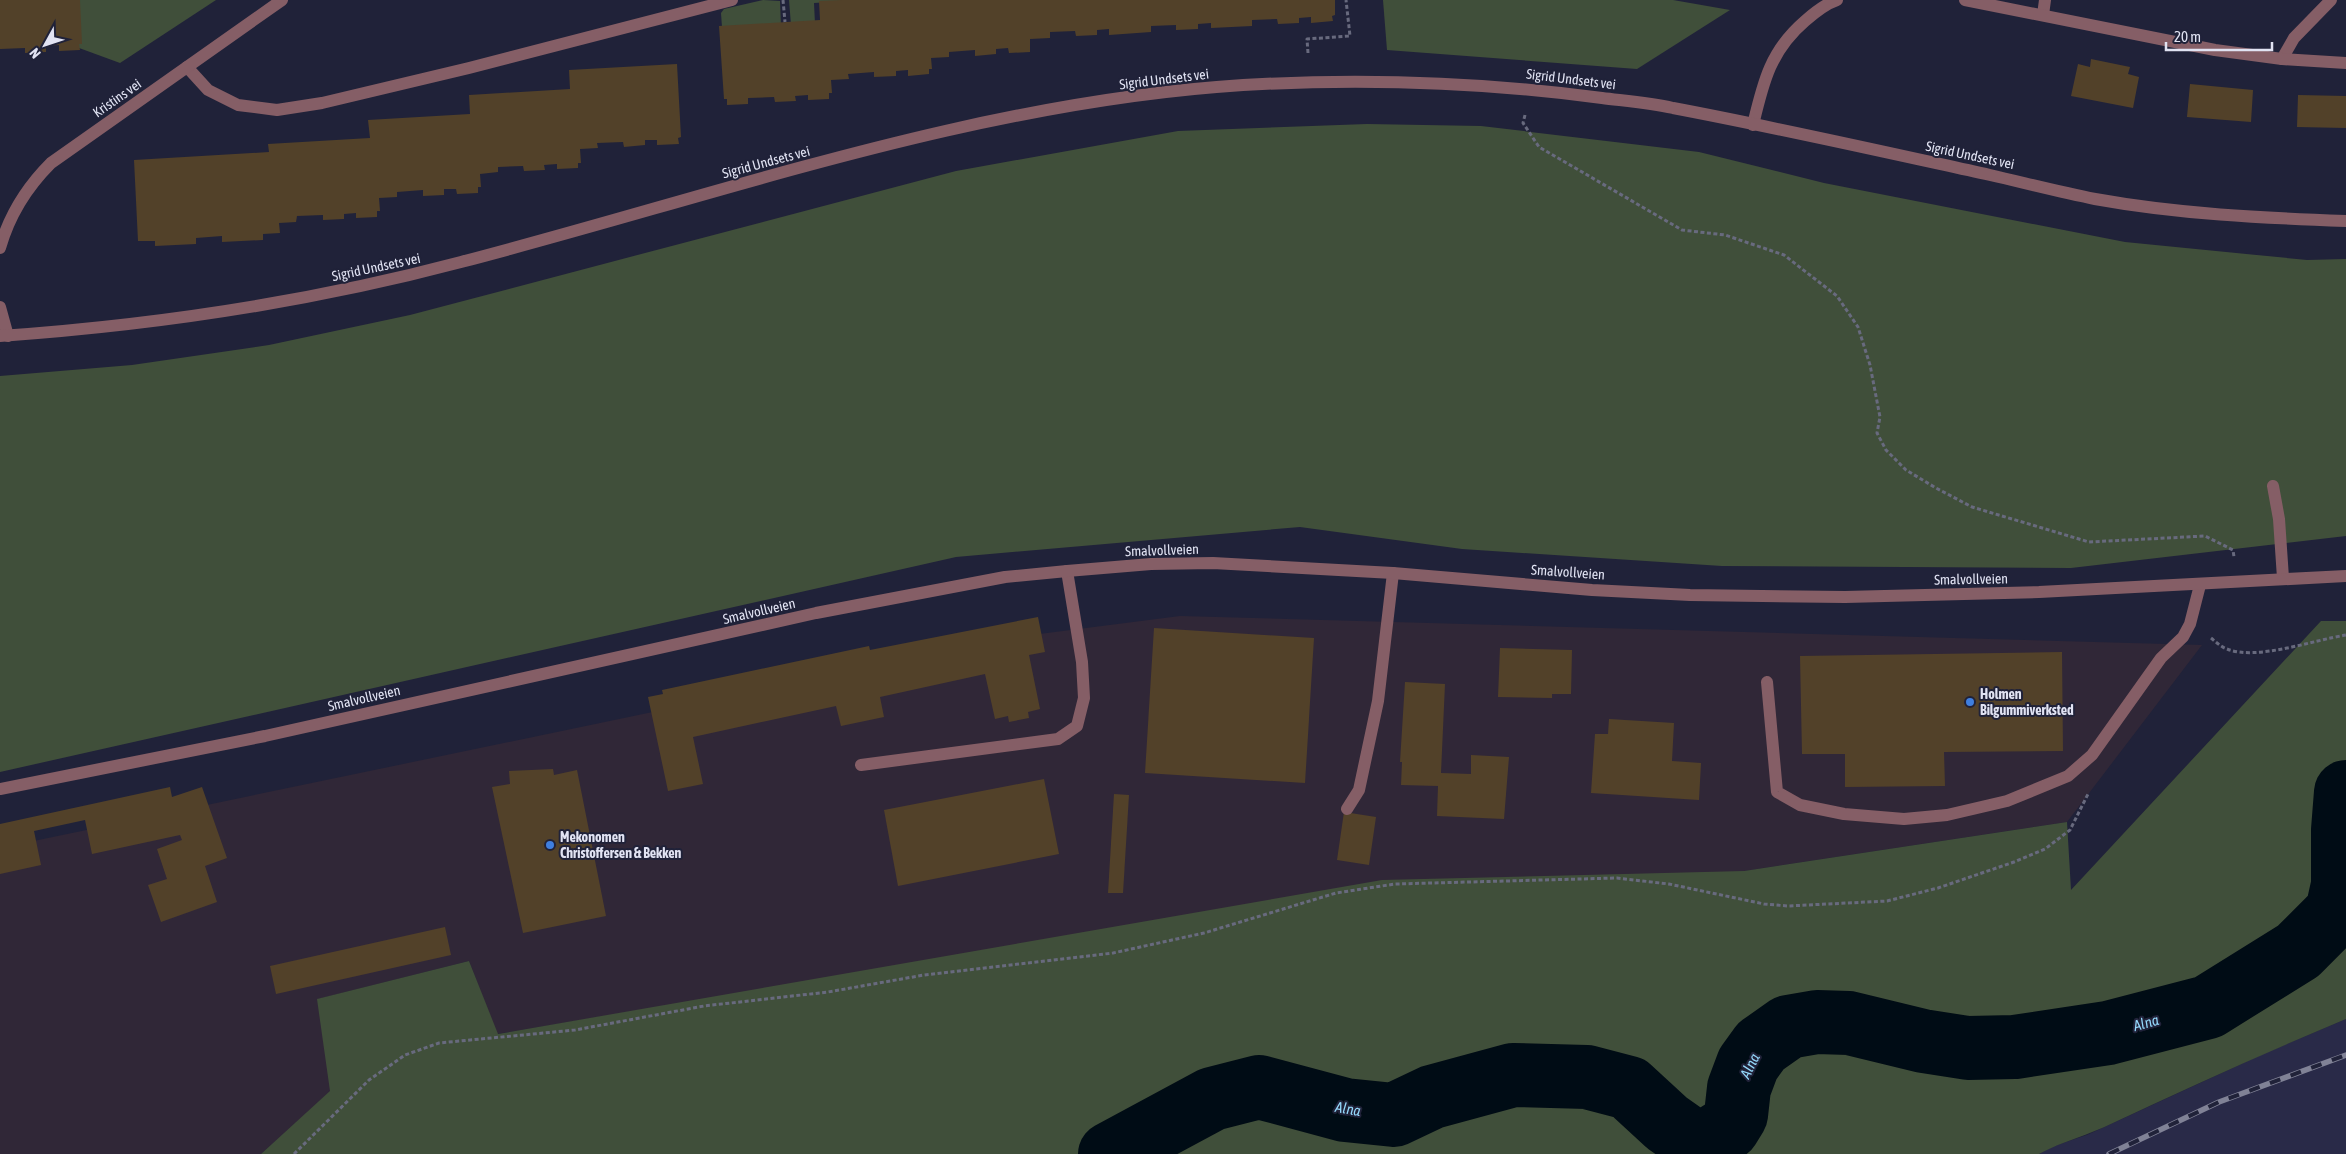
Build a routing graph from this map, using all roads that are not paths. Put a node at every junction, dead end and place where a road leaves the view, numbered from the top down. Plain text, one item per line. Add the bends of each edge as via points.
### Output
1 (282, 0) edge
2 (732, 0) edge
3 (1837, 0) edge
4 (1965, 0) edge
5 (2045, 0) edge
6 (2331, 0) edge
7 (2043, 15) junction
8 (2282, 59) junction
9 (2346, 63) edge
10 (187, 67) junction
11 (1753, 125) junction
12 (2346, 221) edge
13 (0, 248) edge
14 (0, 308) edge
15 (4, 336) edge
16 (2273, 486) dead end
17 (1067, 571) junction
18 (1393, 573) junction
19 (2346, 576) edge
20 (2284, 578) junction
21 (2200, 585) junction
22 (1767, 682) dead end
23 (862, 765) dead end
24 (0, 790) edge
25 (1347, 809) dead end

1 - 10 street, Kristins vei
2 - 10 street via 460,70 322,103 277,110 238,105 208,90
3 - 11 street via 1792,31 1779,50 1768,67
4 - 7 street
5 - 7 street
6 - 8 street via 2294,38
7 - 8 street via 2215,50
8 - 9 street
10 - 13 street, Kristins vei via 36,177 12,216
11 - 12 street, Sigrid Undsets vei via 2096,199 2182,211
11 - 15 street, Sigrid Undsets vei via 1668,107 1536,89 1468,84 1330,81 1150,95 958,127 387,281 179,318 88,330
14 - 15 street
16 - 20 street
17 - 18 street, Smalvollveien via 1213,563
17 - 23 street via 1082,662 1084,698 1077,726 1058,739
17 - 24 street, Smalvollveien via 1005,577 816,613 256,738
18 - 21 street, Smalvollveien via 1592,590 1844,597
18 - 25 street via 1378,701 1359,790
19 - 20 street, Smalvollveien
20 - 21 street, Smalvollveien
21 - 22 street via 2190,624 2161,658 2092,755 2068,776 2047,786 2006,801 1947,815 1904,819 1844,814 1800,805 1777,792

